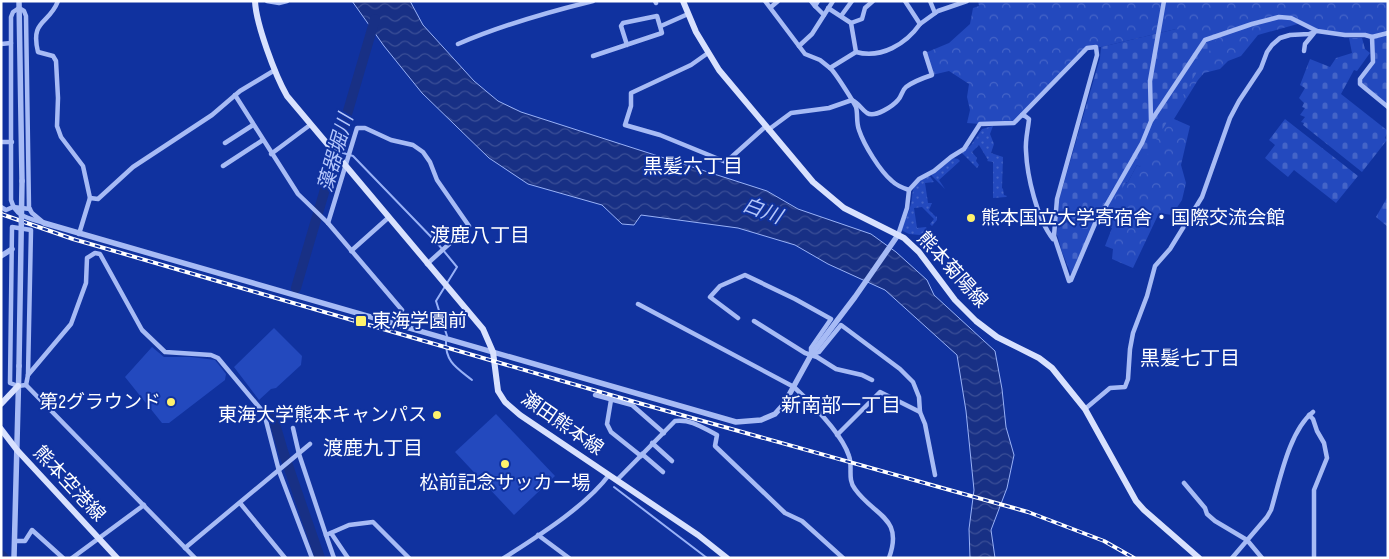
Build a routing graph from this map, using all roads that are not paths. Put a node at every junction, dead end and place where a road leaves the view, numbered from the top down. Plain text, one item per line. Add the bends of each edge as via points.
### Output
1 (19, 1) edge
2 (58, 1) edge
3 (255, 1) edge
4 (267, 1) edge
5 (287, 1) edge
6 (593, 1) edge
7 (684, 1) edge
8 (766, 1) edge
9 (778, 1) edge
10 (811, 1) edge
11 (833, 1) edge
12 (852, 1) edge
13 (873, 1) edge
14 (905, 1) edge
15 (930, 1) edge
16 (967, 1) edge
17 (1164, 1) edge
18 (817, 4) edge
19 (771, 7) junction
20 (19, 8) junction
21 (828, 8) junction
22 (935, 13) junction
23 (688, 14) junction
24 (824, 15) junction
25 (841, 16) junction
26 (851, 22) junction
27 (920, 24) junction
28 (661, 26) junction
29 (1317, 31) junction
30 (1388, 33) edge
31 (1372, 38) junction
32 (11, 43) junction
33 (1, 44) edge
34 (458, 44) dead end
35 (627, 45) junction
36 (799, 46) junction
37 (1304, 51) dead end
38 (856, 52) junction
39 (708, 53) junction
40 (925, 53) dead end
41 (593, 56) dead end
42 (830, 68) junction
43 (275, 70) junction
44 (235, 95) junction
45 (852, 100) junction
46 (1388, 107) edge
47 (1022, 115) junction
48 (1151, 121) junction
49 (253, 125) junction
50 (310, 125) junction
51 (766, 128) junction
52 (263, 140) junction
53 (1, 142) edge
54 (12, 142) junction
55 (225, 143) dead end
56 (271, 154) junction
57 (344, 164) junction
58 (223, 166) dead end
59 (909, 190) junction
60 (90, 198) junction
61 (1, 207) edge
62 (14, 207) junction
63 (30, 209) junction
64 (388, 218) junction
65 (44, 223) junction
66 (328, 223) junction
67 (79, 234) junction
68 (898, 235) junction
69 (1055, 241) junction
70 (12, 249) junction
71 (351, 251) junction
72 (1, 256) edge
73 (427, 264) junction
74 (638, 304) dead end
75 (402, 310) dead end
76 (738, 318) dead end
77 (754, 321) dead end
78 (493, 352) junction
79 (810, 355) junction
80 (28, 375) junction
81 (872, 380) dead end
82 (26, 385) junction
83 (18, 386) junction
84 (794, 387) junction
85 (595, 395) dead end
86 (611, 400) junction
87 (1, 404) edge
88 (1085, 409) junction
89 (920, 412) junction
90 (292, 428) dead end
91 (1, 429) edge
92 (664, 433) junction
93 (837, 435) junction
94 (652, 443) junction
95 (310, 444) dead end
96 (17, 450) junction
97 (299, 454) junction
98 (641, 455) junction
99 (672, 461) dead end
100 (281, 470) junction
101 (663, 472) dead end
102 (609, 475) junction
103 (934, 476) dead end
104 (616, 480) junction
105 (1184, 483) dead end
106 (240, 503) junction
107 (144, 505) junction
108 (332, 533) junction
109 (538, 535) junction
110 (326, 536) junction
111 (99, 538) junction
112 (1247, 540) junction
113 (15, 541) junction
114 (185, 548) junction
115 (14, 558) edge
116 (62, 558) edge
117 (72, 558) edge
118 (117, 558) edge
119 (195, 558) edge
120 (285, 558) edge
121 (312, 558) edge
122 (334, 558) edge
123 (348, 558) edge
124 (409, 558) edge
125 (504, 558) edge
126 (569, 558) edge
127 (727, 558) edge
128 (843, 558) edge
129 (889, 558) edge
130 (1199, 558) edge
131 (1232, 558) edge
132 (1262, 558) edge
133 (1314, 558) edge

1 - 20 street
2 - 60 street via 39,24 35,40 38,52 53,56 56,62 57,126 61,137 83,166
3 - 43 main road, 瀬田熊本線 via 255,12
4 - 5 street
6 - 34 street via 481,34
7 - 23 main road, 熊本菊陽線
8 - 19 street
9 - 19 street
10 - 18 street
11 - 21 street
12 - 25 street
13 - 26 street via 865,8 862,19
14 - 27 street
15 - 22 street
16 - 22 street
17 - 48 street via 1151,71
18 - 24 street
19 - 36 street
20 - 32 street via 13,12
20 - 63 street via 26,16
20 - 83 street, bridge via 22,181
21 - 24 street
21 - 25 street
22 - 27 street
23 - 28 street
23 - 39 main road, 熊本菊陽線
24 - 36 street via 812,34
25 - 26 street
26 - 38 street
27 - 38 street via 913,35 884,52
28 - 35 street via 662,33
28 - 35 street via 657,16 623,23 621,26
29 - 31 street
29 - 37 street via 1305,44
29 - 48 street via 1291,18 1280,17 1205,40
29 - 88 street via 1280,38 1267,52 1261,68 1230,118 1202,197 1170,249 1155,266 1133,333 1125,387 1110,388
30 - 31 street
31 - 46 street via 1373,62 1360,79 1360,84
32 - 33 street
32 - 54 street
35 - 41 street
36 - 42 street via 805,54
38 - 42 street
39 - 51 main road, 熊本菊陽線
39 - 51 street via 682,70 631,93 625,126 660,135 726,162
40 - 45 street via 932,75 904,89 898,101 888,108 866,113
42 - 45 street
43 - 44 street
43 - 50 main road, 瀬田熊本線 via 286,96
44 - 49 street
44 - 60 street via 212,115 134,167 98,199
45 - 51 street via 829,108 791,113
45 - 59 street via 865,143 890,180
47 - 59 street via 1014,123 980,124 964,149 918,179
47 - 69 street via 1028,119 1026,150 1035,201 1046,230
47 - 69 street via 1087,48 1096,47 1097,55 1057,198
48 - 69 street via 1142,143 1097,219 1069,281
49 - 52 street
49 - 55 street
50 - 56 street
50 - 57 main road, 瀬田熊本線
51 - 68 main road, 熊本菊陽線 via 827,195 844,208
52 - 56 street
52 - 58 street
53 - 54 street
54 - 62 street via 11,200
56 - 66 street via 298,194
57 - 64 main road, 瀬田熊本線
57 - 66 street
57 - 73 street via 360,127 390,140 413,145 423,152 437,180 469,226
59 - 68 street
60 - 67 street
61 - 62 street via 6,210
62 - 63 street
62 - 65 street via 18,214
63 - 65 street
64 - 71 street
64 - 73 main road, 瀬田熊本線
65 - 67 street
66 - 71 street
67 - 78 street
68 - 79 street
68 - 88 main road, 熊本菊陽線 via 919,252 955,300 976,321 997,337 1052,368
70 - 72 street
70 - 80 street via 12,227 31,230
70 - 83 street via 10,384
71 - 75 street
73 - 78 main road, 瀬田熊本線 via 483,329
74 - 84 street
76 - 79 street via 710,297 720,286 745,275 831,320 810,348
77 - 79 street
78 - 84 street via 736,422 761,420 775,414
78 - 102 main road, 瀬田熊本線 via 496,383 505,402
79 - 81 street via 836,369
79 - 84 street
79 - 89 street via 819,352 841,325 900,368 919,397
80 - 82 street
80 - 100 street via 72,324 86,283 87,258 100,254 142,330 165,352 218,358 264,413
82 - 83 street
82 - 107 street
83 - 87 main road
83 - 96 street
84 - 93 street
85 - 86 street
86 - 92 street via 632,405
86 - 98 street via 607,424 612,432
88 - 130 main road, 熊本菊陽線 via 1136,501
89 - 93 street via 880,392
89 - 103 street
90 - 97 street
91 - 96 main road, 熊本空港線
92 - 94 street
92 - 128 street via 676,421 683,420 717,435 715,446 785,513 802,521
93 - 129 street via 849,455 853,488 891,526 894,536
94 - 98 street
94 - 99 street
95 - 97 street
96 - 111 main road, 熊本空港線
96 - 113 street
97 - 100 street
97 - 110 street
98 - 101 street
98 - 104 street
100 - 106 street
100 - 121 street
102 - 104 main road, 瀬田熊本線
102 - 109 street via 588,498
104 - 127 main road, 瀬田熊本線
105 - 112 street via 1211,518
106 - 114 street
106 - 120 street
107 - 111 street
107 - 114 street
108 - 110 street
108 - 123 street
108 - 124 street via 349,525 373,522
109 - 125 street
109 - 126 street
110 - 122 street
111 - 117 street
111 - 118 main road, 熊本空港線
112 - 131 street
112 - 132 street
112 - 133 street via 1271,510 1291,445 1311,414 1327,458 1314,490
113 - 115 street
113 - 116 street via 25,542 32,530
114 - 119 street

